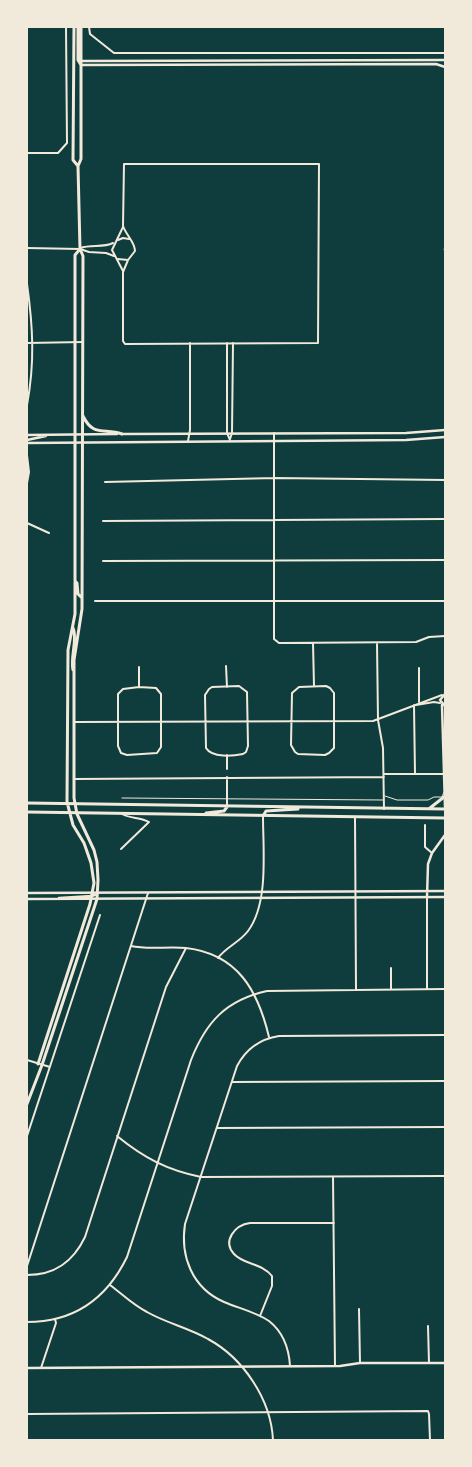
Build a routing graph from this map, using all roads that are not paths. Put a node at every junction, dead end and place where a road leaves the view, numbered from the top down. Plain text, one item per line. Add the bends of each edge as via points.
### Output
1 (66, 27) edge
2 (74, 27) edge
3 (79, 27) edge
4 (89, 27) edge
5 (445, 53) edge
6 (81, 61) junction
7 (445, 62) edge
8 (81, 65) junction
9 (445, 68) edge
10 (27, 153) edge
11 (78, 166) junction
12 (123, 226) junction
13 (117, 240) junction
14 (131, 240) junction
15 (114, 243) junction
16 (27, 248) edge
17 (80, 249) junction
18 (114, 256) junction
19 (117, 259) junction
20 (128, 260) junction
21 (123, 272) junction
22 (27, 284) edge
23 (27, 290) edge
24 (75, 342) junction
25 (83, 342) junction
26 (27, 343) edge
27 (33, 343) junction
28 (190, 343) junction
29 (227, 343) junction
30 (233, 343) junction
31 (28, 389) edge
32 (27, 405) edge
33 (82, 415) junction
34 (445, 430) edge
35 (227, 433) junction
36 (232, 433) junction
37 (274, 433) junction
38 (75, 434) junction
39 (82, 434) junction
40 (122, 434) junction
41 (190, 434) junction
42 (27, 435) edge
43 (48, 435) junction
44 (445, 437) edge
45 (230, 440) junction
46 (274, 440) junction
47 (27, 441) edge
48 (188, 441) junction
49 (75, 442) junction
50 (82, 442) junction
51 (27, 455) edge
52 (276, 478) junction
53 (445, 480) edge
54 (27, 482) edge
55 (105, 482) dead end
56 (445, 519) edge
57 (275, 520) junction
58 (103, 522) dead end
59 (27, 523) edge
60 (49, 533) dead end
61 (275, 560) junction
62 (445, 560) edge
63 (103, 562) dead end
64 (74, 581) junction
65 (27, 588) edge
66 (82, 598) junction
67 (95, 601) dead end
68 (274, 601) junction
69 (445, 601) edge
70 (27, 615) edge
71 (72, 628) junction
72 (445, 636) edge
73 (313, 643) junction
74 (377, 643) junction
75 (226, 666) dead end
76 (139, 667) dead end
77 (419, 668) dead end
78 (74, 674) junction
79 (226, 686) junction
80 (314, 686) junction
81 (139, 687) junction
82 (444, 693) edge
83 (419, 702) junction
84 (414, 705) junction
85 (442, 705) edge
86 (292, 720) junction
87 (335, 720) junction
88 (378, 720) junction
89 (118, 721) junction
90 (161, 721) junction
91 (205, 721) junction
92 (248, 721) junction
93 (75, 722) junction
94 (227, 755) junction
95 (444, 760) edge
96 (227, 769) dead end
97 (415, 774) junction
98 (444, 774) junction
99 (384, 776) junction
100 (227, 777) junction
101 (75, 779) junction
102 (444, 790) edge
103 (384, 796) junction
104 (444, 797) edge
105 (122, 798) dead end
106 (227, 799) junction
107 (384, 800) junction
108 (27, 803) edge
109 (68, 805) junction
110 (76, 805) junction
111 (227, 807) junction
112 (301, 808) junction
113 (445, 808) edge
114 (384, 809) junction
115 (428, 809) junction
116 (27, 812) edge
117 (70, 814) junction
118 (77, 814) junction
119 (122, 814) junction
120 (199, 815) junction
121 (264, 816) junction
122 (355, 817) junction
123 (445, 818) edge
124 (425, 825) dead end
125 (445, 835) edge
126 (120, 850) dead end
127 (432, 853) junction
128 (356, 891) junction
129 (427, 891) junction
130 (445, 891) edge
131 (262, 892) junction
132 (37, 893) junction
133 (98, 893) junction
134 (148, 893) junction
135 (27, 894) edge
136 (92, 896) junction
137 (356, 897) junction
138 (427, 897) junction
139 (445, 897) edge
140 (261, 898) junction
141 (27, 899) edge
142 (43, 899) junction
143 (97, 899) junction
144 (146, 899) junction
145 (100, 915) dead end
146 (131, 946) junction
147 (186, 948) junction
148 (218, 958) junction
149 (391, 968) dead end
150 (356, 989) junction
151 (391, 989) junction
152 (427, 989) junction
153 (445, 989) edge
154 (254, 994) junction
155 (445, 1035) edge
156 (269, 1038) junction
157 (27, 1060) edge
158 (38, 1064) junction
159 (42, 1065) junction
160 (50, 1067) junction
161 (445, 1081) edge
162 (232, 1082) junction
163 (27, 1104) edge
164 (445, 1127) edge
165 (217, 1128) junction
166 (27, 1136) edge
167 (117, 1136) junction
168 (157, 1163) junction
169 (445, 1176) edge
170 (201, 1177) junction
171 (333, 1177) junction
172 (334, 1223) junction
173 (27, 1266) edge
174 (27, 1275) edge
175 (110, 1285) junction
176 (359, 1309) dead end
177 (260, 1316) junction
178 (55, 1319) junction
179 (27, 1322) edge
180 (428, 1326) dead end
181 (429, 1363) junction
182 (445, 1363) edge
183 (360, 1364) junction
184 (242, 1366) junction
185 (290, 1366) junction
186 (335, 1366) junction
187 (27, 1368) edge
188 (42, 1368) junction
189 (268, 1412) junction
190 (27, 1414) edge
191 (273, 1440) edge
192 (430, 1440) edge

1 - 10 street via 67,143 58,153
2 - 11 main road via 74,160
3 - 6 main road
3 - 8 main road via 78,60
4 - 5 street via 90,34 114,53
6 - 7 street
6 - 8 main road
7 - 9 street
8 - 9 street via 436,64
8 - 11 main road via 81,159
11 - 17 main road
12 - 13 street
12 - 14 street
12 - 30 street via 124,164 319,164 318,343
13 - 14 street
13 - 15 street
14 - 20 street via 135,251
15 - 17 street via 106,246 88,245
15 - 18 street
16 - 17 street
17 - 18 street
17 - 24 main road via 76,255
17 - 25 main road via 83,256
18 - 19 street
19 - 20 street
19 - 21 street
20 - 21 street
21 - 28 street via 125,344
22 - 23 street
23 - 27 street
24 - 25 street
24 - 27 street
24 - 38 main road
25 - 33 main road
26 - 27 street
27 - 31 street
28 - 29 street
28 - 41 street
29 - 30 street
29 - 35 street
30 - 36 street
31 - 32 street
33 - 39 main road
33 - 40 main road via 94,430
34 - 37 street via 406,433
35 - 36 street
35 - 41 street
35 - 45 street
36 - 37 street
36 - 45 street
37 - 46 street
38 - 39 street
38 - 43 street
38 - 49 main road
39 - 40 street
39 - 50 main road
40 - 41 street
41 - 48 street
42 - 43 street
43 - 47 street
44 - 46 street via 406,440
45 - 46 street
45 - 48 street
46 - 52 street
47 - 49 street
48 - 50 street
49 - 50 street
49 - 64 main road
50 - 66 main road
51 - 54 street
52 - 53 street
52 - 55 street
52 - 57 street
56 - 57 street
57 - 58 street
57 - 61 street
59 - 60 street
61 - 62 street
61 - 63 street
61 - 68 street
64 - 66 main road
64 - 71 main road
65 - 70 street
66 - 78 main road
67 - 68 street
68 - 69 street
68 - 73 street via 274,639 279,643
71 - 78 main road
71 - 109 main road via 67,678
72 - 74 street via 429,637 416,642
73 - 74 street
73 - 80 street
74 - 88 street
75 - 79 street
76 - 81 street
77 - 83 street
78 - 93 main road
79 - 91 street via 212,687 206,692
79 - 92 street via 242,687 247,692
80 - 86 street via 293,690
80 - 87 street via 326,686 333,690
81 - 89 street via 123,689 118,694
81 - 90 street via 159,690
82 - 83 street via 435,699
82 - 85 street
83 - 84 street
84 - 85 street via 434,702
84 - 88 street
84 - 97 street
85 - 95 street
86 - 87 street
86 - 87 street via 292,745 295,752 325,755 334,748
86 - 92 street
87 - 88 street
88 - 99 street
89 - 90 street
89 - 90 street via 118,746 121,752 127,755 157,754 161,747
89 - 93 street
90 - 91 street
91 - 92 street
91 - 94 street via 205,746 208,752
92 - 94 street via 246,752
93 - 101 main road
94 - 96 street
95 - 98 street
97 - 98 street
97 - 99 street
98 - 102 street
99 - 100 street
99 - 103 street
100 - 101 street
100 - 106 street
101 - 110 main road
102 - 103 lane via 442,797 428,800 397,800
102 - 104 street
103 - 107 street
104 - 113 street
104 - 115 main road
105 - 106 lane
106 - 107 lane
106 - 111 street
107 - 114 street
108 - 109 main road
109 - 110 main road
109 - 117 main road
110 - 111 main road
110 - 118 main road
111 - 112 main road
111 - 120 main road via 224,811
112 - 114 main road
112 - 121 main road via 290,811 266,811
113 - 115 main road
114 - 115 main road
116 - 117 main road
117 - 118 main road
117 - 136 main road via 90,858 93,876
118 - 119 main road
118 - 133 main road via 94,850
119 - 120 main road
119 - 126 street via 128,818 140,818 149,822
120 - 121 main road
121 - 122 main road
121 - 131 street
122 - 123 main road
122 - 128 street
124 - 127 street via 425,847
125 - 127 street
127 - 129 street via 428,864
128 - 129 street
128 - 131 street
128 - 137 street
129 - 130 street
129 - 138 street
131 - 134 street
131 - 140 street
132 - 135 street
132 - 136 street
132 - 142 street
133 - 134 street
133 - 136 street
133 - 143 main road
134 - 144 street
136 - 142 street
136 - 143 street
136 - 158 main road
137 - 138 street
137 - 140 street
137 - 150 street
138 - 139 street
138 - 152 street
140 - 144 street
140 - 148 street via 249,930
141 - 142 street
143 - 144 street
143 - 159 main road
144 - 146 street
145 - 160 street
146 - 147 street
146 - 173 street
147 - 148 street
147 - 167 street via 166,986
148 - 154 street via 242,976
149 - 151 street
150 - 151 street
150 - 154 street via 286,990
151 - 152 street
152 - 153 street
154 - 156 street
154 - 168 street via 218,1015 198,1041
155 - 156 street
156 - 162 street via 257,1043 245,1054 237,1066
157 - 158 street
158 - 159 street
159 - 160 street
159 - 163 main road
160 - 166 street
161 - 162 street
162 - 165 street
164 - 165 street
165 - 170 street
167 - 168 street via 139,1154
167 - 174 street via 85,1237 79,1248 63,1266 40,1275
168 - 170 street
168 - 175 street via 127,1256
169 - 171 street
170 - 171 street
170 - 177 street via 184,1234 184,1251 189,1269 203,1289 214,1297
171 - 172 street
172 - 177 street via 250,1223 234,1230 230,1244 234,1254 263,1268 272,1276 272,1286
172 - 186 street
175 - 178 street via 88,1305
175 - 184 street via 146,1312 208,1339
176 - 183 street
177 - 185 street via 269,1321 281,1335 287,1345
178 - 179 street
178 - 188 street
180 - 181 street
181 - 182 street
181 - 183 street
183 - 186 street
184 - 185 street
184 - 188 street
184 - 189 street via 253,1380
185 - 186 street
187 - 188 street
189 - 190 street
189 - 191 street
189 - 192 street via 428,1411

